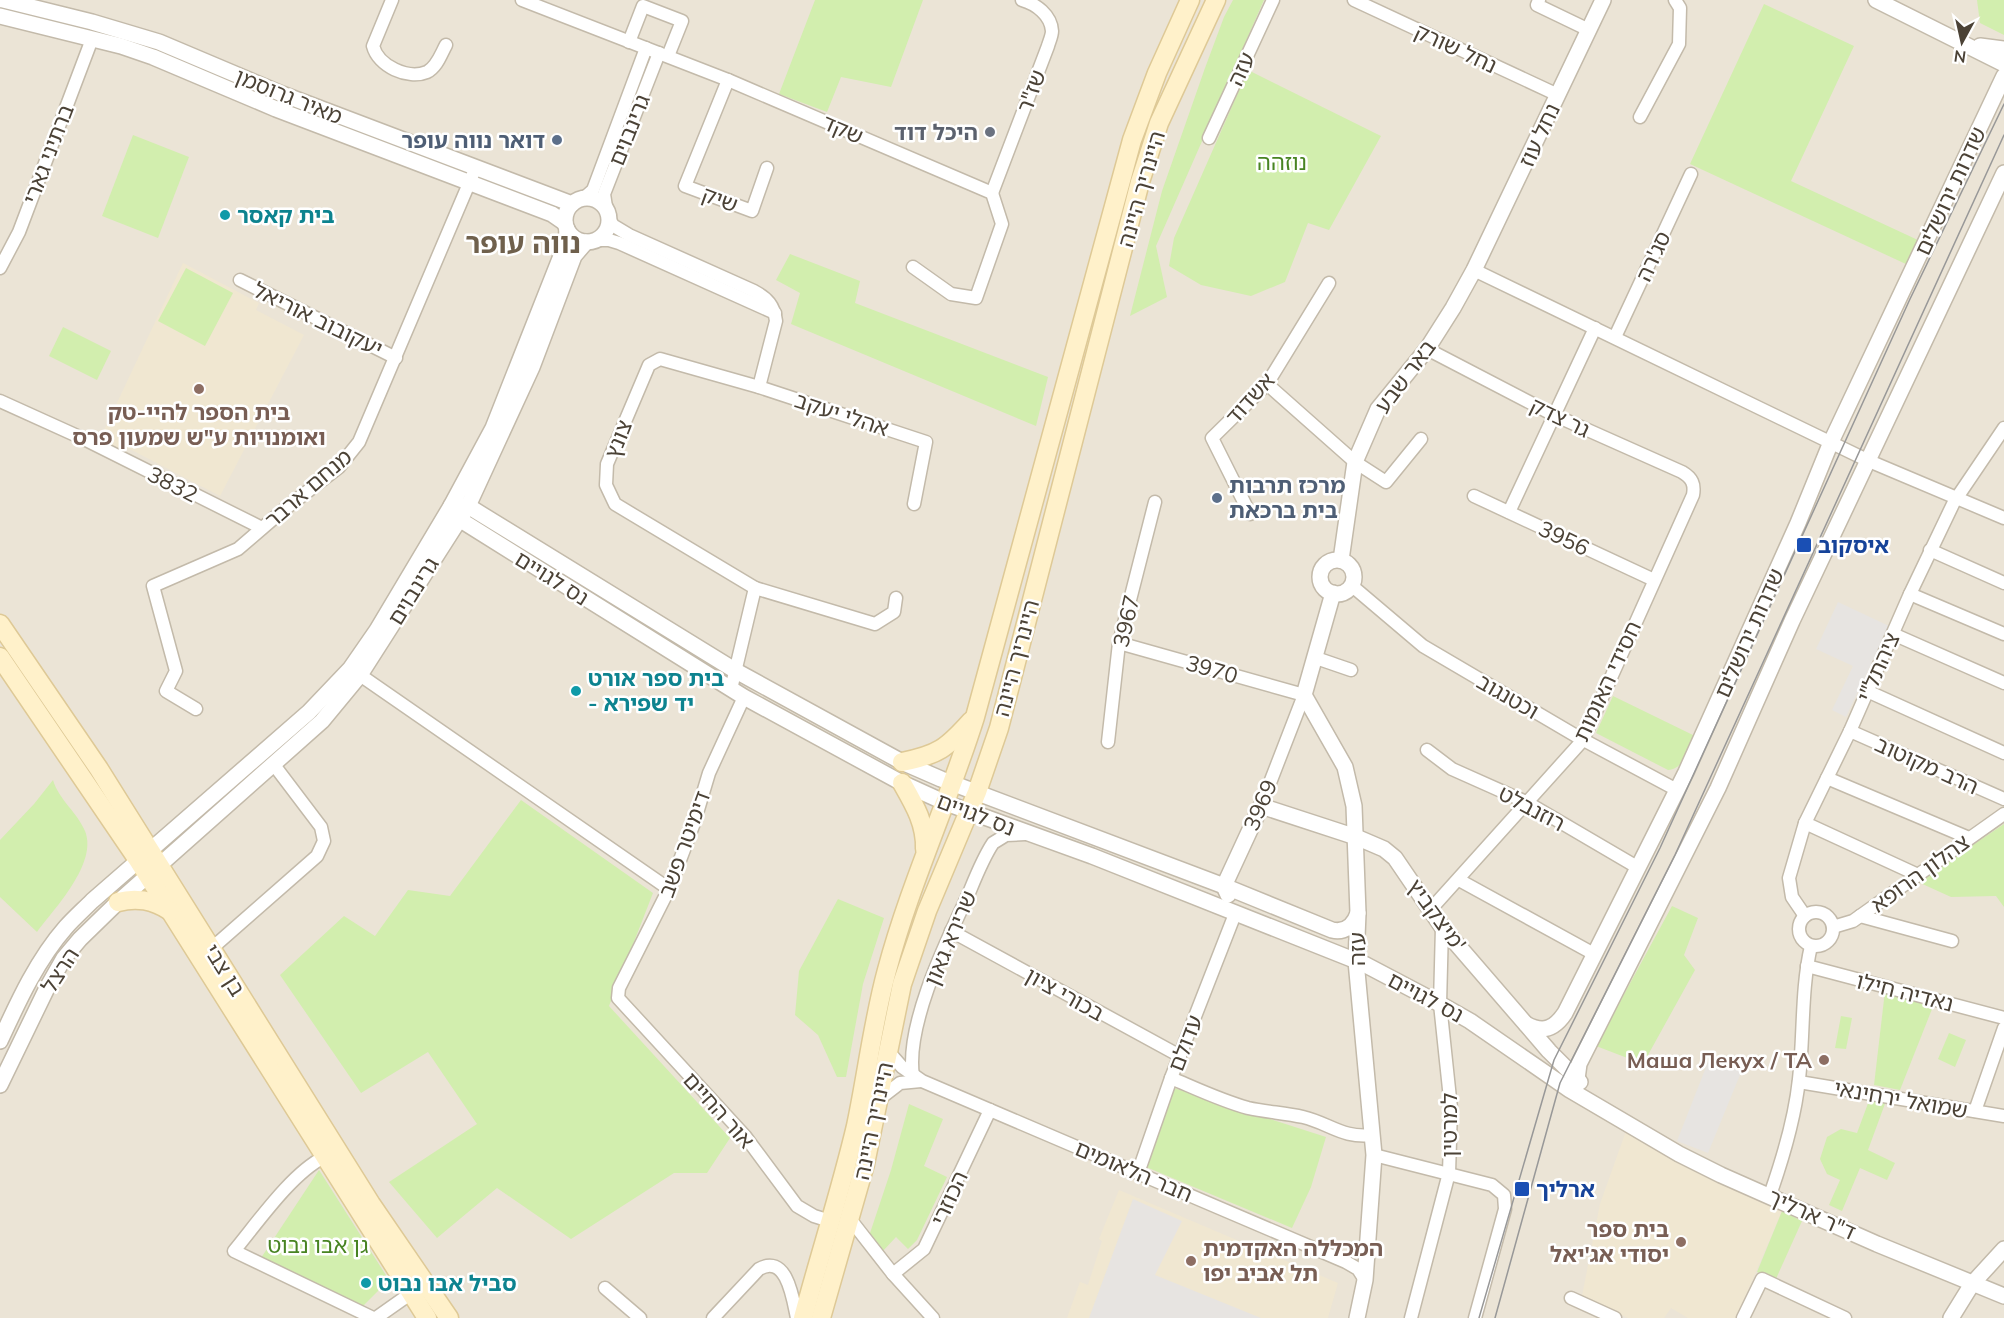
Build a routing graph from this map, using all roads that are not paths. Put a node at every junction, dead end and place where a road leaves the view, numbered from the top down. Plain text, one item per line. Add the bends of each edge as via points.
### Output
1 (392, 0) edge
2 (522, 0) edge
3 (1022, 0) edge
4 (1191, 0) edge
5 (1216, 0) edge
6 (1273, 0) edge
7 (1354, 0) edge
8 (1539, 0) edge
9 (1603, 0) edge
10 (1675, 0) edge
11 (1876, 0) edge
12 (5, 10) edge
13 (1589, 30) junction
14 (92, 39) junction
15 (629, 42) junction
16 (1962, 42) junction
17 (446, 45) dead end
18 (646, 48) junction
19 (2004, 49) edge
20 (664, 55) junction
21 (2004, 64) edge
22 (2004, 76) edge
23 (728, 80) junction
24 (1558, 95) junction
25 (1640, 117) dead end
26 (1209, 138) dead end
27 (476, 168) junction
28 (766, 168) dead end
29 (2004, 173) edge
30 (1691, 174) dead end
31 (468, 183) junction
32 (992, 193) junction
33 (578, 201) junction
34 (608, 214) junction
35 (566, 226) junction
36 (591, 241) junction
37 (913, 267) dead end
38 (0, 268) edge
39 (1474, 270) junction
40 (240, 280) dead end
41 (1329, 284) dead end
42 (775, 313) junction
43 (1595, 328) junction
44 (1616, 337) junction
45 (1427, 349) junction
46 (396, 358) junction
47 (1267, 384) junction
48 (759, 387) junction
49 (0, 401) edge
50 (1554, 415) junction
51 (2004, 428) edge
52 (1421, 439) dead end
53 (1831, 442) junction
54 (1869, 461) junction
55 (1355, 462) junction
56 (480, 479) junction
57 (1693, 482) joint
58 (1474, 496) dead end
59 (1956, 497) junction
60 (1155, 501) dead end
61 (914, 504) dead end
62 (459, 510) junction
63 (1509, 512) junction
64 (1250, 514) dead end
65 (2004, 518) edge
66 (479, 522) junction
67 (262, 528) junction
68 (449, 535) junction
69 (1930, 550) junction
70 (1341, 560) junction
71 (1654, 580) junction
72 (2004, 583) edge
73 (1352, 585) junction
74 (755, 588) junction
75 (1333, 593) junction
76 (1910, 594) junction
77 (897, 598) dead end
78 (0, 624) edge
79 (1893, 634) junction
80 (2004, 634) edge
81 (1119, 643) junction
82 (0, 657) edge
83 (1316, 658) junction
84 (1351, 670) dead end
85 (736, 671) junction
86 (360, 675) junction
87 (2004, 683) edge
88 (1868, 691) junction
89 (737, 693) junction
90 (1304, 695) junction
91 (196, 710) dead end
92 (975, 717) junction
93 (1850, 731) junction
94 (1583, 740) junction
95 (1108, 742) dead end
96 (1427, 750) dead end
97 (2004, 753) edge
98 (902, 762) junction
99 (274, 765) junction
100 (1827, 778) junction
101 (902, 783) junction
102 (953, 783) junction
103 (1677, 790) junction
104 (977, 792) junction
105 (2004, 799) edge
106 (1526, 802) junction
107 (946, 803) junction
108 (1261, 806) junction
109 (969, 812) junction
110 (2004, 814) edge
111 (1805, 823) junction
112 (1031, 835) junction
113 (1356, 837) junction
114 (1969, 838) junction
115 (925, 854) junction
116 (149, 862) junction
117 (1637, 867) junction
118 (1918, 875) junction
119 (1459, 880) junction
120 (1224, 886) junction
121 (669, 889) junction
122 (118, 902) junction
123 (1431, 909) junction
124 (172, 913) junction
125 (1358, 913) junction
126 (1235, 914) junction
127 (1805, 916) junction
128 (1860, 916) junction
129 (1442, 927) junction
130 (1833, 927) junction
131 (951, 931) junction
132 (1952, 941) dead end
133 (1812, 945) junction
134 (211, 949) junction
135 (1594, 954) junction
136 (1356, 961) junction
137 (1807, 966) junction
138 (619, 988) joint
139 (1440, 1004) junction
140 (2004, 1018) edge
141 (1526, 1024) junction
142 (2004, 1028) edge
143 (0, 1041) edge
144 (888, 1050) junction
145 (1180, 1056) junction
146 (1171, 1078) junction
147 (918, 1079) junction
148 (1799, 1082) junction
149 (1573, 1084) junction
150 (0, 1085) edge
151 (878, 1100) junction
152 (990, 1110) junction
153 (1975, 1112) junction
154 (2004, 1116) edge
155 (1373, 1135) junction
156 (1374, 1155) junction
157 (324, 1157) junction
158 (1138, 1173) junction
159 (1449, 1173) junction
160 (1770, 1195) junction
161 (850, 1219) junction
162 (830, 1221) junction
163 (1368, 1250) junction
164 (2004, 1250) edge
165 (1346, 1262) junction
166 (1988, 1268) junction
167 (893, 1274) junction
168 (1365, 1280) junction
169 (1972, 1284) junction
170 (605, 1288) dead end
171 (410, 1294) junction
172 (1999, 1294) edge
173 (1571, 1298) dead end
174 (381, 1317) edge
175 (930, 1317) edge
176 (427, 1318) edge
177 (449, 1318) edge
178 (640, 1318) edge
179 (713, 1318) edge
180 (797, 1318) edge
181 (803, 1318) edge
182 (821, 1318) edge
183 (1357, 1318) edge
184 (1411, 1318) edge
185 (1475, 1318) edge
186 (1615, 1318) edge
187 (1743, 1318) edge
188 (1845, 1318) edge
189 (1951, 1318) edge

1 - 17 street via 373,46 380,62 415,75 427,72
2 - 15 street, שקד
3 - 32 street, שז"ר via 1047,16 1052,31
4 - 92 main road, היינריך היינה via 1132,140
5 - 104 main road, היינריך היינה via 1159,123 1140,182 999,728
6 - 26 street, עזה
7 - 24 street, נחל שורק
8 - 13 street via 1537,5
9 - 13 street, נחל עוז
10 - 25 street via 1680,8 1679,44
11 - 16 street
12 - 14 street, מאיר גרוסמן
12 - 27 street, מאיר גרוסמן via 126,31 159,42
13 - 24 street, נחל עוז
14 - 31 street, מאיר גרוסמן via 153,57
14 - 38 street, ברתיני גארי via 19,232
15 - 18 street, שקד
15 - 20 street, גרינבוים via 643,6 682,21
16 - 19 street
16 - 21 street
18 - 20 street, שקד
18 - 33 street, גרינבוים via 593,190
20 - 23 street, שקד
20 - 34 street, גרינבוים via 604,194
22 - 53 street, שדרות ירושלים
23 - 28 street, שיק via 685,186 752,211
23 - 32 street, שקד
24 - 39 street, נחל עוז
27 - 31 street, מנחם ארבר
27 - 33 street, מאיר גרוסמן
29 - 54 street, שדרות ירושלים
30 - 44 street, סג'רה
31 - 35 street, מאיר גרוסמן via 552,214
31 - 46 street, מנחם ארבר
32 - 37 street via 1002,224 976,298 951,294
33 - 34 street via 596,199
33 - 35 street via 565,216
34 - 36 street via 605,232
34 - 42 street via 614,226 628,235 754,291 767,299
35 - 36 street via 575,238
35 - 62 street, גרינבוים via 566,243
36 - 42 street via 619,243
36 - 56 street, גרינבוים via 574,256 531,367
39 - 43 street
39 - 45 street, באר שבע
40 - 46 street, יעקובוב אוריאל
41 - 47 street, אשדוד
42 - 48 street
43 - 44 street
43 - 50 street
44 - 53 street
45 - 50 street, גר צדק
45 - 55 street, באר שבע via 1378,409
46 - 67 street, מנחם ארבר via 359,442 339,467
47 - 55 street
47 - 64 street, אשדוד via 1212,438
48 - 61 street, אהלי יעקב via 926,442
48 - 74 street, צונץ via 660,359 649,365 607,464 606,485 615,504
49 - 67 street, 3832
50 - 57 street, גר צדק via 1682,472
50 - 63 street
51 - 59 street, ציהתל"י
52 - 55 street via 1386,482
53 - 54 street
53 - 103 street, שדרות ירושלים
54 - 59 street
54 - 149 street, שדרות ירושלים via 1718,788 1579,1064
55 - 70 street, באר שבע
56 - 62 street, גרינבוים
56 - 66 street
57 - 71 street, חסידי האומות via 1693,495
58 - 63 street, 3956
59 - 65 street
59 - 69 street, ציהתל"י
60 - 81 street, 3967
62 - 66 street, נס לגויים
62 - 68 street, גרינבוים
62 - 116 street, גרינבוים via 350,669
63 - 71 street, 3956
66 - 68 street
66 - 85 street, נס לגויים
66 - 89 street, נס לגויים
67 - 91 street, מנחם ארבר via 238,549 153,586 176,672 166,691
68 - 86 street, גרינבוים
69 - 72 street
69 - 76 street, ציהתל"י
70 - 73 street via 1352,570
70 - 75 street via 1326,563 1320,572 1324,587
71 - 94 street, חסידי האומות
73 - 75 street
73 - 94 street, וכטנגוב via 1423,646
74 - 77 street, צונץ via 874,624 894,612
74 - 85 street
75 - 83 street
76 - 79 street, ציהתל"י
76 - 80 street
78 - 116 main road, בן צבי via 99,769
79 - 87 street
79 - 88 street, ציהתל"י
81 - 90 street, 3970
81 - 95 street, 3967
82 - 116 main road, בן צבי
83 - 84 street
83 - 90 street
85 - 89 street
85 - 98 street, נס לגויים
86 - 99 street, גרינבוים via 322,721
86 - 121 street
88 - 93 street, ציהתל"י
88 - 97 street
89 - 101 street, נס לגויים
89 - 121 street, דימיטר פשב
90 - 108 street, 3969
90 - 113 street, עזה via 1345,767 1352,790
92 - 98 main road via 941,749 927,757
92 - 102 main road, היינריך היינה
93 - 100 street, ציהתל"י
93 - 105 street, הרב מקוטוב
94 - 103 street, וכטנגוב
94 - 106 street, חסידי האומות
96 - 106 street, רוזנבלט via 1452,769
98 - 102 street, נס לגויים
99 - 116 street, גרינבוים
99 - 134 street via 321,827 324,840 317,856
100 - 111 street, ציהתל"י
100 - 114 street
101 - 107 street, נס לגויים
101 - 115 main road via 920,816
102 - 104 street, נס לגויים
102 - 107 main road, היינריך היינה
103 - 117 street, שדרות ירושלים
104 - 109 main road, היינריך היינה
104 - 120 street, נס לגויים
106 - 117 street, רוזנבלט
106 - 119 street, חסידי האומות
107 - 109 street, נס לגויים
107 - 115 main road, היינריך היינה
108 - 113 street, מיצקביץ'
108 - 120 street, 3969
109 - 112 street, נס לגויים
109 - 144 main road, היינריך היינה via 915,945
110 - 114 street, צהלון הרופא
111 - 118 street
111 - 127 street, ציהתל"י via 1789,878 1792,897
112 - 126 street, נס לגויים
112 - 131 street, שרירא גאון via 1006,835 993,843
113 - 123 street, מיצקביץ' via 1395,858
113 - 125 street, עזה
114 - 118 street, צהלון הרופא
115 - 162 main road, היינריך היינה via 887,970 856,1126
116 - 122 street, הרצל
116 - 124 main road, בן צבי
116 - 134 main road, בן צבי
116 - 143 street, הרצל via 65,928 31,978
117 - 135 street, שדרות ירושלים
118 - 128 street, צהלון הרופא
119 - 123 street, חסידי האומות
119 - 135 street
120 - 125 street, נס לגויים via 1336,931 1348,928
120 - 126 street
121 - 138 street, דימיטר פשב
122 - 124 main road via 144,899
122 - 150 street, הרצל via 64,958
123 - 129 street, מיצקביץ'
124 - 157 main road, בן צבי
125 - 136 street, עזה
126 - 136 street, נס לגויים
126 - 145 street, עדולם
127 - 130 street via 1815,912 1825,915
127 - 133 street via 1798,930 1802,940
128 - 130 street, צהלון הרופא
128 - 132 street
129 - 139 street, למרטין
129 - 141 street, מיצקביץ'
130 - 133 street via 1827,942
131 - 145 street, בכורי ציון
131 - 147 street, שרירא גאון via 913,1041
133 - 137 street
134 - 177 main road, בן צבי via 371,1204
135 - 141 street, שדרות ירושלים via 1560,1021 1545,1029
136 - 139 street, נס לגויים
136 - 155 street, עזה
137 - 140 street, נאדיה חילו
137 - 148 street
138 - 162 street, אור החיים via 618,998 745,1136 797,1206
139 - 149 street, נס לגויים
139 - 159 street, למרטין via 1451,1108
141 - 149 street, מיצקביץ'
142 - 153 street
144 - 147 street, חבר הלאומים via 897,1063
144 - 151 main road, היינריך היינה
145 - 146 street, עדולם
146 - 155 street via 1226,1101 1304,1117 1356,1137
146 - 158 street, עדולם
147 - 151 street via 900,1083
147 - 152 street, חבר הלאומים
148 - 153 street, שמואל ירחינאי
148 - 160 street
149 - 160 street, ד"ר ארליך via 1689,1160
151 - 161 main road, היינריך היינה
152 - 158 street, חבר הלאומים
152 - 167 street, הכוזרי via 924,1249
153 - 154 street, שמואל ירחינאי
155 - 156 street, עזה
156 - 159 street
156 - 163 street, עזה
157 - 171 main road, בן צבי
157 - 174 street via 289,1186 234,1251
158 - 165 street, חבר הלאומים
159 - 184 street, למרטין
159 - 185 street via 1497,1187 1504,1195 1505,1209
160 - 169 street, ד"ר ארליך
161 - 167 street
161 - 182 main road, היינריך היינה
162 - 181 main road, היינריך היינה
163 - 165 street
163 - 168 street, עזה
164 - 166 street
165 - 168 street, חבר הלאומים via 1358,1269
166 - 169 street
166 - 172 street via 1990,1288
167 - 175 street
168 - 183 street, עזה
169 - 172 street, ד"ר ארליך
169 - 189 street
170 - 178 street
171 - 174 street
171 - 176 main road, בן צבי
173 - 186 street
179 - 180 street via 743,1284 769,1264 783,1271
187 - 188 street via 1762,1279

